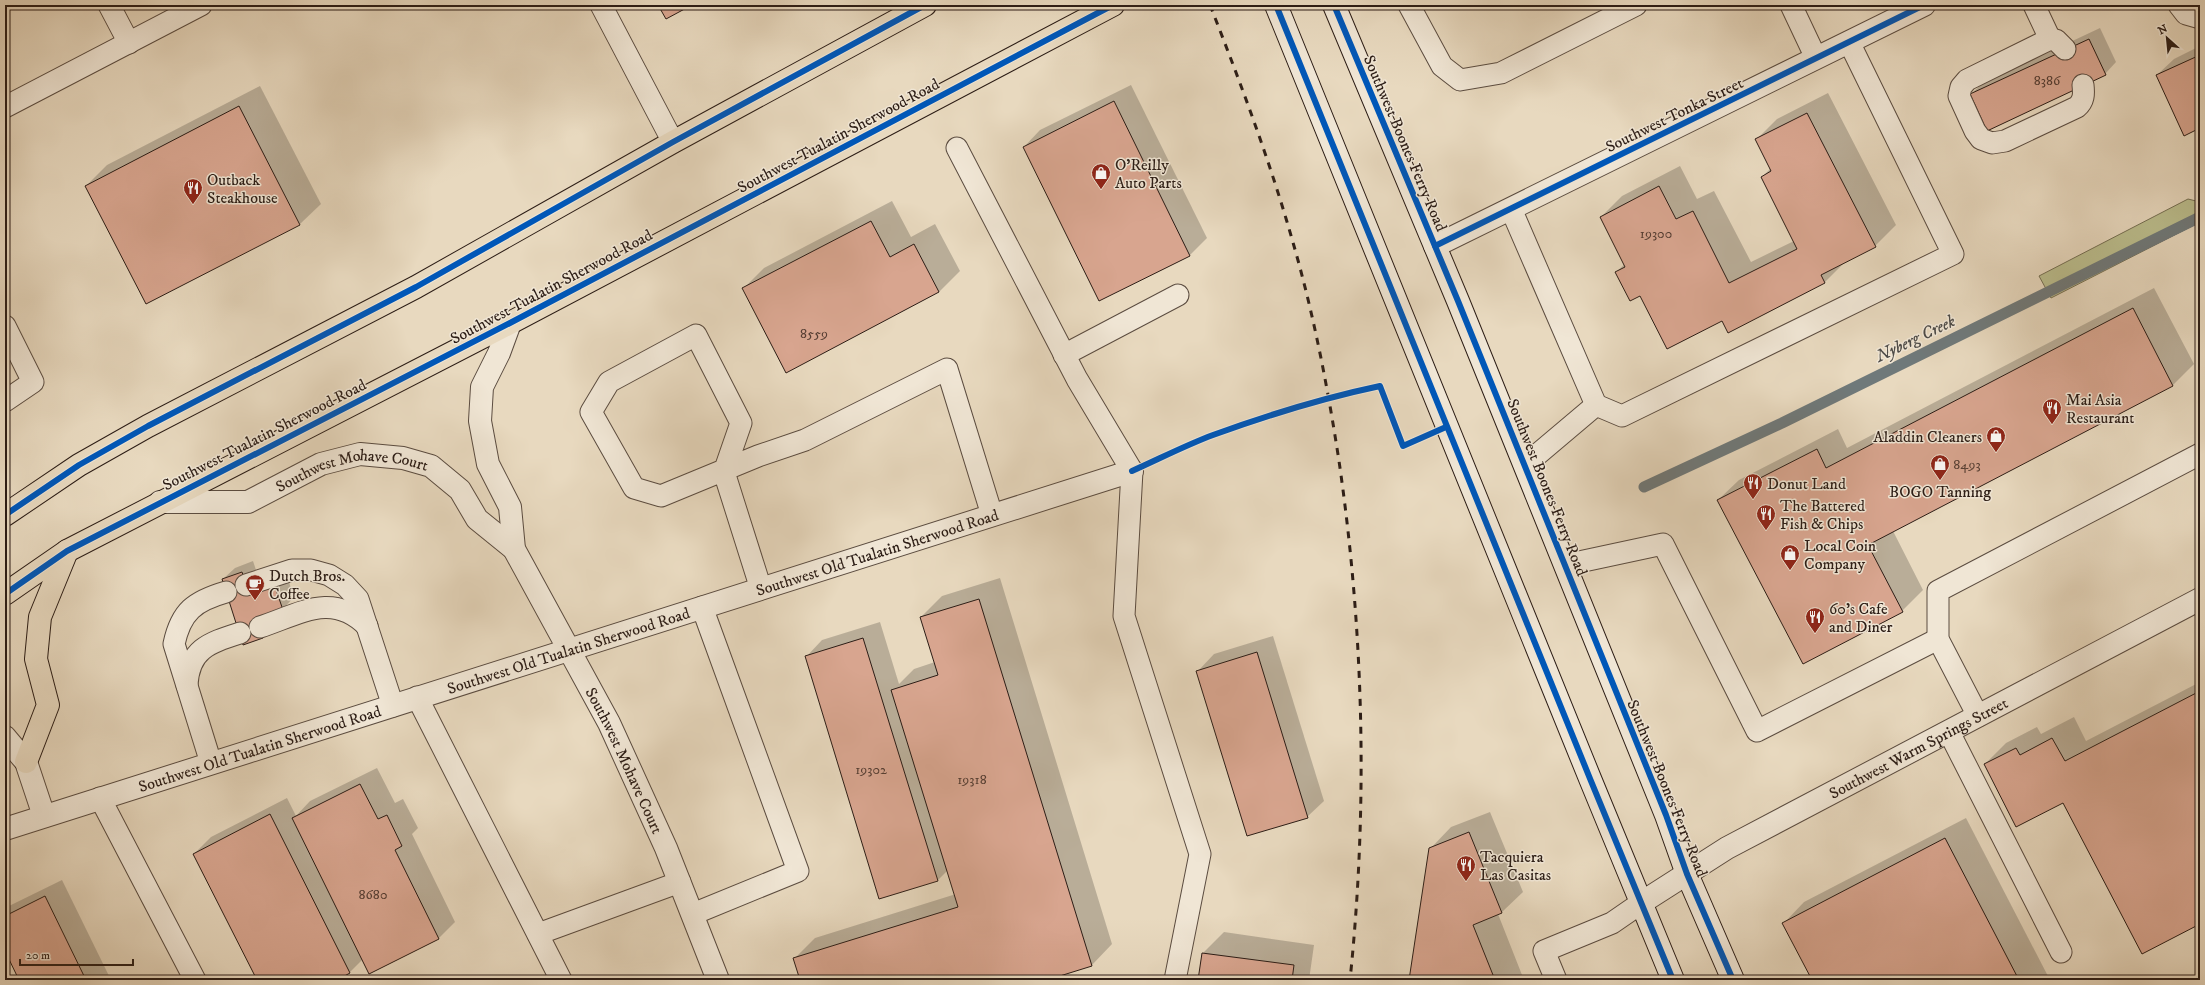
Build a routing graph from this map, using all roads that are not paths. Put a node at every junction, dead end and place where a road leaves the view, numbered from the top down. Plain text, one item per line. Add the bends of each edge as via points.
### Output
1 (109, 5) edge
2 (201, 5) edge
3 (602, 5) edge
4 (925, 5) edge
5 (1113, 5) edge
6 (1276, 5) edge
7 (1334, 5) edge
8 (1409, 5) edge
9 (1636, 5) edge
10 (1790, 5) edge
11 (2034, 5) edge
12 (2179, 5) edge
13 (1918, 6) edge
14 (2200, 18) edge
15 (1849, 42) junction
16 (129, 43) junction
17 (1816, 58) junction
18 (2083, 85) dead end
19 (5, 107) edge
20 (673, 142) junction
21 (957, 148) dead end
22 (1511, 209) junction
23 (1436, 246) junction
24 (1178, 295) dead end
25 (510, 323) junction
26 (5, 326) edge
27 (1064, 355) junction
28 (5, 400) edge
29 (1596, 405) junction
30 (2200, 454) edge
31 (1525, 465) junction
32 (1132, 470) junction
33 (724, 472) junction
34 (160, 502) junction
35 (5, 515) edge
36 (992, 515) junction
37 (514, 549) junction
38 (67, 551) junction
39 (1565, 565) junction
40 (246, 585) dead end
41 (761, 589) junction
42 (226, 592) dead end
43 (5, 594) edge
44 (2200, 598) edge
45 (702, 608) junction
46 (367, 626) junction
47 (260, 627) dead end
48 (240, 633) dead end
49 (1938, 639) junction
50 (568, 650) junction
51 (186, 686) junction
52 (418, 697) junction
53 (393, 706) junction
54 (1978, 716) junction
55 (1949, 732) junction
56 (5, 737) edge
57 (26, 762) junction
58 (211, 763) junction
59 (100, 798) junction
60 (44, 816) junction
61 (5, 829) edge
62 (1687, 874) junction
63 (680, 882) junction
64 (1641, 903) junction
65 (693, 914) junction
66 (538, 934) junction
67 (2061, 952) dead end
68 (195, 980) edge
69 (561, 980) edge
70 (718, 980) edge
71 (1175, 980) edge
72 (1556, 980) edge
73 (1674, 980) edge
74 (1733, 980) edge

1 - 16 lane
2 - 16 lane
3 - 20 lane
4 - 20 highway
5 - 25 highway, Southwest Tualatin Sherwood Road
6 - 64 street
7 - 23 street, Southwest Boones Ferry Road
8 - 9 lane via 1442,66 1460,80 1501,73
10 - 17 lane
11 - 18 lane via 2058,44 1967,80 1958,96 1975,132 1981,139 1992,143 2005,141 2077,107 2082,103 2084,96
12 - 14 lane via 2186,14
13 - 15 street, Southwest Tonka Street
15 - 17 street, Southwest Tonka Street
15 - 29 lane via 1953,254 1622,416
16 - 19 lane
17 - 22 street, Southwest Tonka Street
20 - 35 highway via 416,287 148,426 79,465
21 - 27 lane
22 - 23 street, Southwest Tonka Street
22 - 29 lane
23 - 31 street, Southwest Boones Ferry Road
24 - 27 lane
25 - 34 highway, Southwest Tualatin Sherwood Road
25 - 37 street, Southwest Mohave Court via 482,387 480,421 488,464 510,507
26 - 28 lane via 34,382
27 - 32 lane
29 - 31 lane
30 - 49 lane via 1938,591
31 - 39 street, Southwest Boones Ferry Road
32 - 36 street, Southwest Old Tualatin Sherwood Road
32 - 71 lane via 1124,616 1200,854
33 - 33 lane via 661,496 634,488 592,412 609,382 696,335 741,423
33 - 36 lane via 758,456 805,440 947,369
33 - 41 lane
34 - 37 street, Southwest Mohave Court via 248,502 321,464 360,454 403,458 431,466 460,490 477,519
34 - 38 highway, Southwest Tualatin Sherwood Road
36 - 41 street, Southwest Old Tualatin Sherwood Road
37 - 50 street, Southwest Mohave Court
38 - 43 highway, Southwest Tualatin Sherwood Road
38 - 57 highway via 40,617 36,659 48,706
39 - 49 lane via 1663,544 1757,731
39 - 62 street, Southwest Boones Ferry Road
40 - 46 lane via 292,570 311,570 329,575 345,585 358,599
41 - 45 street, Southwest Old Tualatin Sherwood Road
42 - 51 lane via 193,606 183,616 177,629 174,644
44 - 54 street, Southwest Warm Springs Street
45 - 50 street, Southwest Old Tualatin Sherwood Road
45 - 65 lane via 798,871
46 - 47 lane via 358,617 334,606 321,607
46 - 53 lane
48 - 51 lane via 203,648 193,658
49 - 54 lane
50 - 52 street, Southwest Old Tualatin Sherwood Road
50 - 63 street, Southwest Mohave Court via 610,722
51 - 58 lane
52 - 53 street, Southwest Old Tualatin Sherwood Road
52 - 66 lane
53 - 58 street, Southwest Old Tualatin Sherwood Road
54 - 55 street, Southwest Warm Springs Street
55 - 62 street, Southwest Warm Springs Street via 1727,848
55 - 67 lane
56 - 57 street
57 - 60 street
58 - 59 street, Southwest Old Tualatin Sherwood Road
59 - 60 street, Southwest Old Tualatin Sherwood Road
59 - 68 lane
60 - 61 street, Southwest Old Tualatin Sherwood Road
62 - 64 street, Southwest Warm Springs Street
62 - 74 street, Southwest Boones Ferry Road
63 - 65 street, Southwest Mohave Court
63 - 66 lane
64 - 72 lane via 1612,923 1544,951
64 - 73 street
65 - 70 street, Southwest Mohave Court
66 - 69 lane

